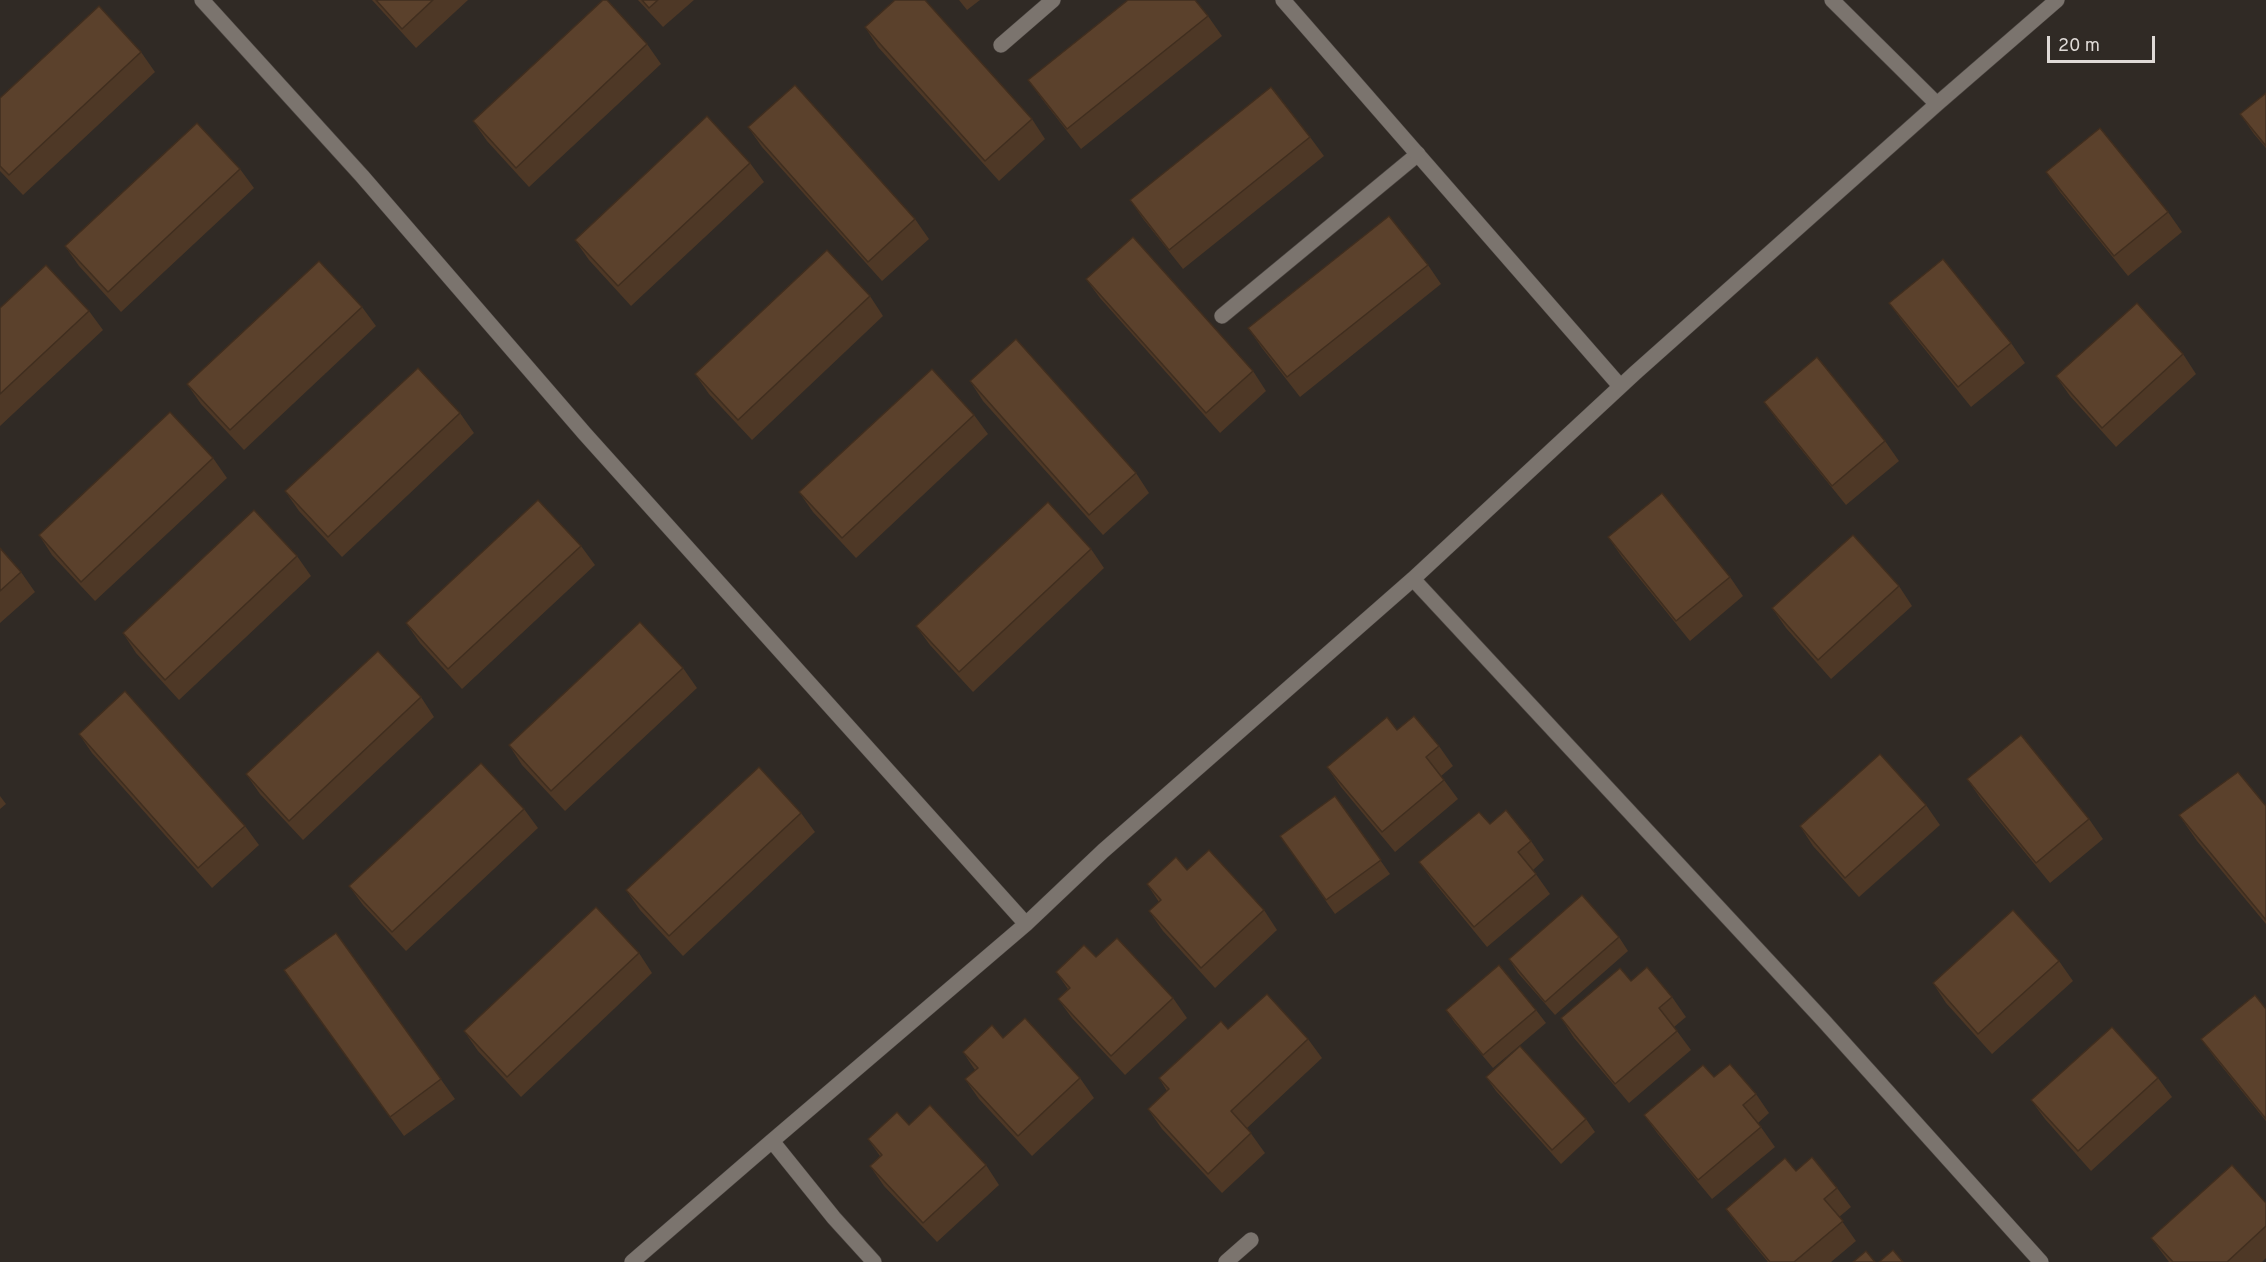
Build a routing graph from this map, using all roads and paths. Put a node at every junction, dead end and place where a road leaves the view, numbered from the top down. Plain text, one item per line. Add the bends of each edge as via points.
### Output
1 (202, 0) edge
2 (1053, 0) edge
3 (1284, 0) edge
4 (1832, 0) edge
5 (2057, 0) edge
6 (1001, 45) dead end
7 (1937, 104) junction
8 (1418, 154) junction
9 (1222, 316) dead end
10 (1620, 386) junction
11 (1413, 579) junction
12 (1026, 924) junction
13 (772, 1141) junction
14 (1251, 1240) dead end
15 (632, 1262) edge
16 (874, 1262) edge
17 (1226, 1262) edge
18 (2041, 1262) edge

1 - 12 street via 362,176 585,434
2 - 6 street
3 - 8 street
4 - 7 street
5 - 7 street
7 - 10 street
8 - 9 street
8 - 10 street
10 - 11 street
11 - 12 street via 1103,850
11 - 18 street via 1823,1020
12 - 13 street
13 - 15 street
13 - 16 street
14 - 17 street

